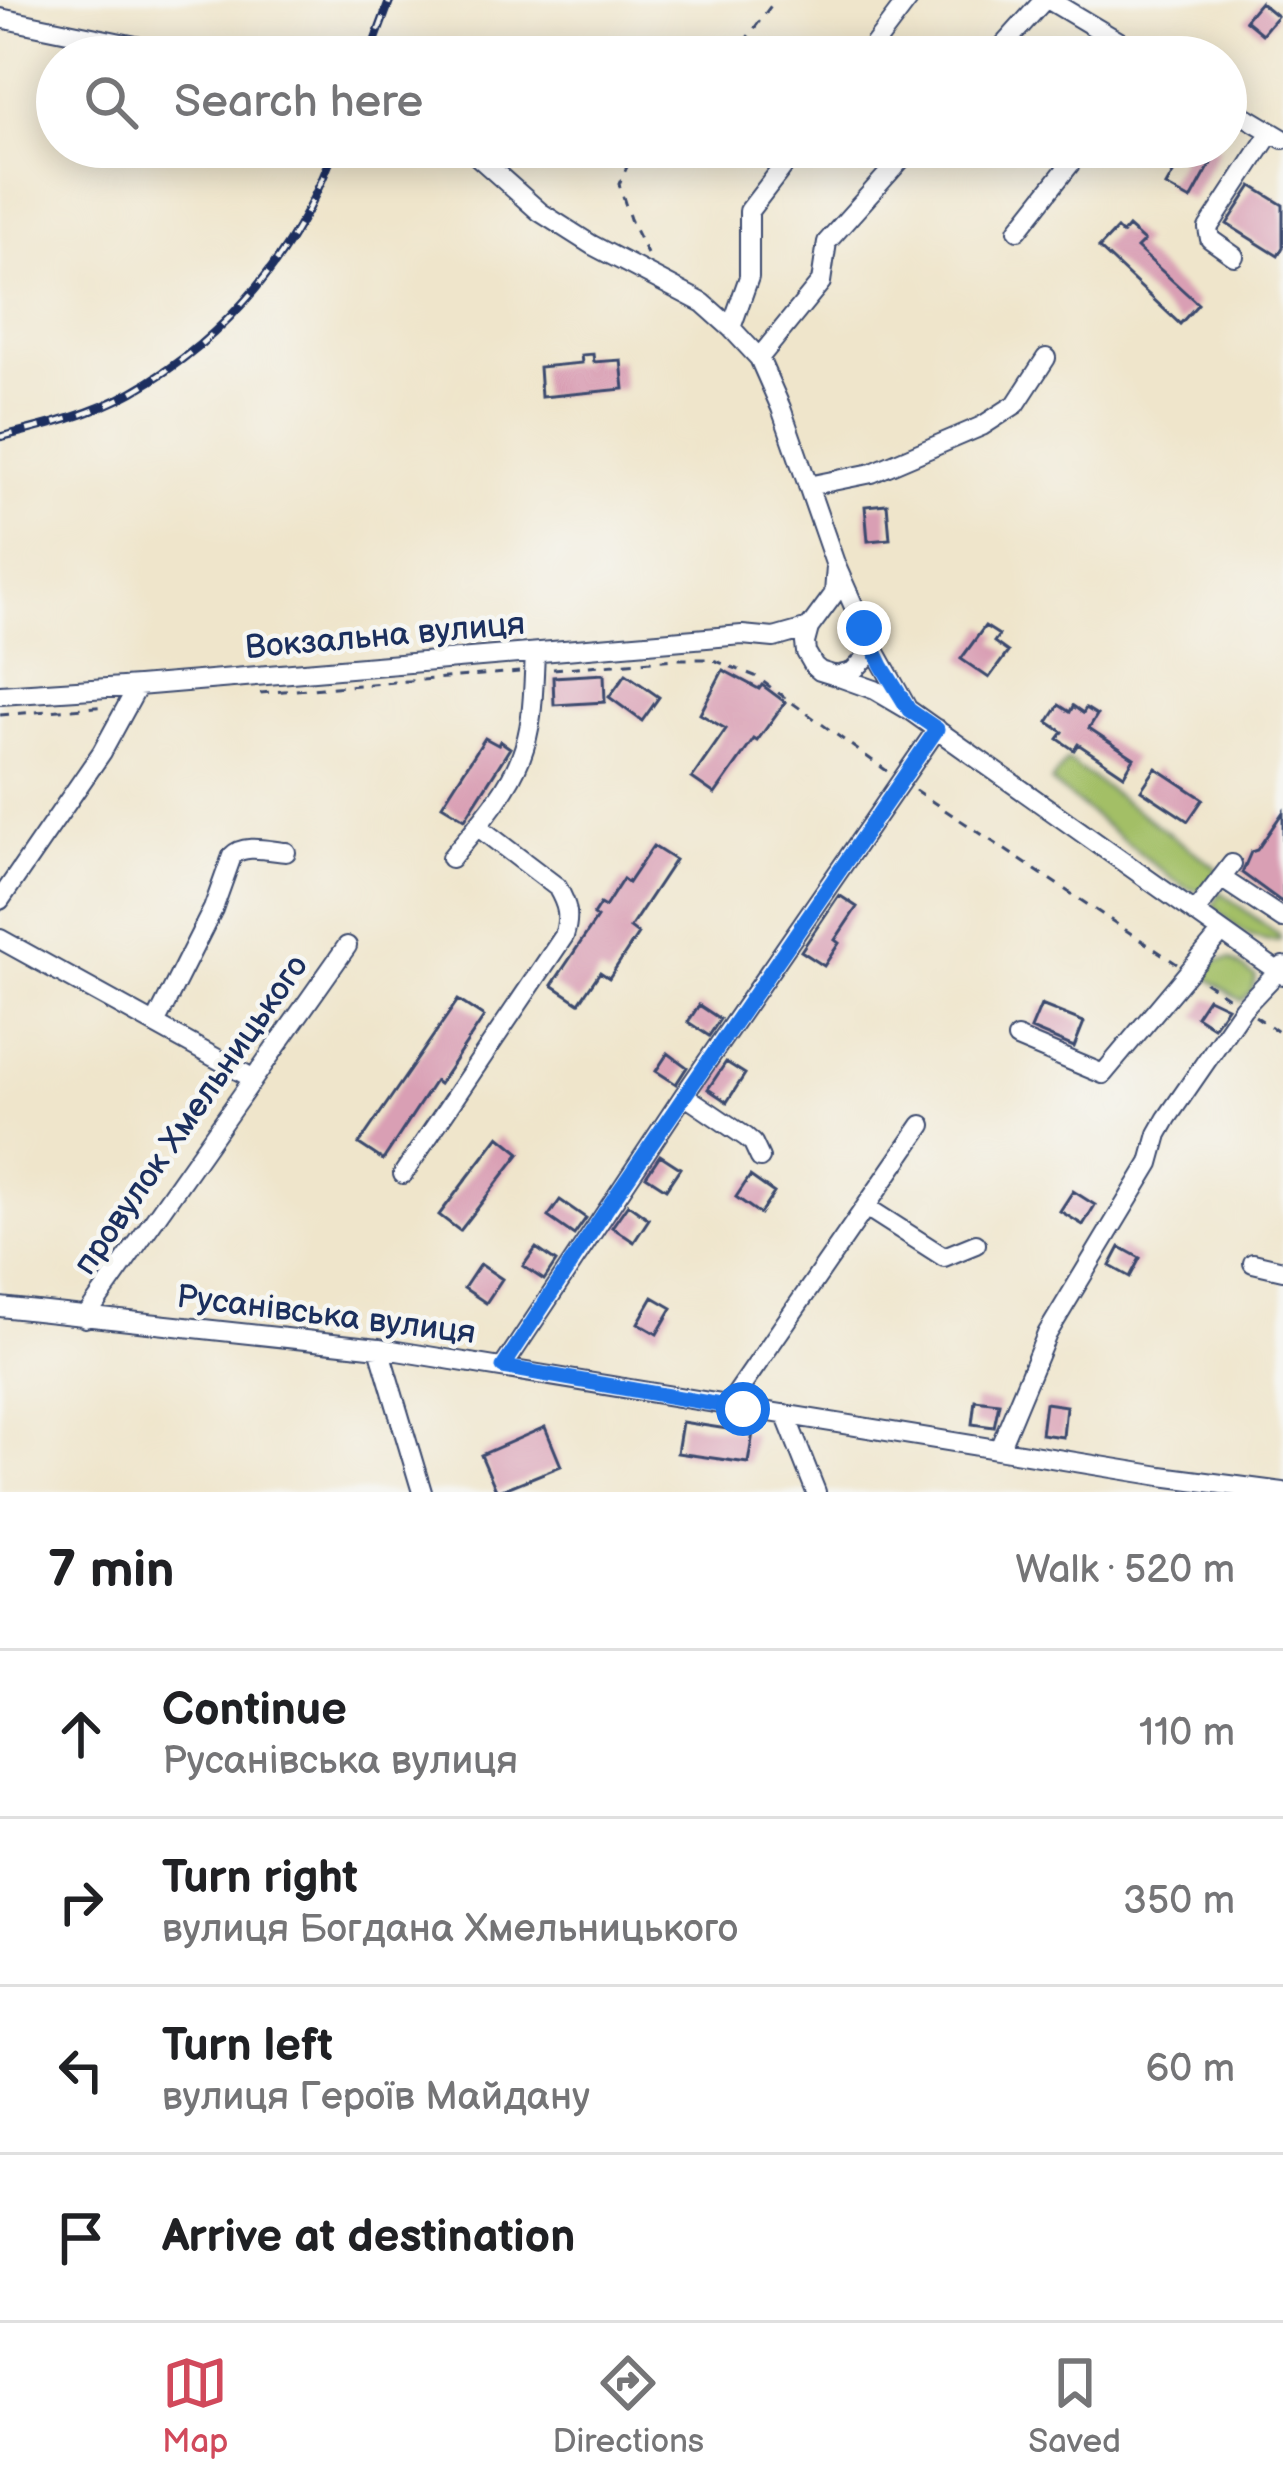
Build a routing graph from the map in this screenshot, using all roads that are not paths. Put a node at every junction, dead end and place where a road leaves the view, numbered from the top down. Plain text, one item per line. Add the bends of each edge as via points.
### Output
1 (908, 0) edge
2 (1046, 0) edge
3 (0, 18) edge
4 (87, 36) edge
5 (881, 36) edge
6 (1013, 36) edge
7 (1109, 36) edge
8 (1247, 118) edge
9 (1277, 136) edge
10 (490, 168) edge
11 (781, 168) edge
12 (893, 168) edge
13 (1067, 168) edge
14 (1018, 230) dead end
15 (1234, 256) dead end
16 (731, 328) junction
17 (760, 358) junction
18 (1046, 358) dead end
19 (808, 486) junction
20 (836, 566) junction
21 (812, 624) junction
22 (863, 629) junction
23 (774, 638) junction
24 (809, 659) junction
25 (535, 662) junction
26 (836, 676) junction
27 (139, 686) junction
28 (0, 694) edge
29 (909, 710) junction
30 (937, 729) junction
31 (476, 826) junction
32 (286, 852) dead end
33 (451, 858) dead end
34 (0, 900) edge
35 (1195, 912) junction
36 (1283, 919) edge
37 (1222, 932) junction
38 (0, 939) edge
39 (347, 946) dead end
40 (1282, 971) edge
41 (155, 1024) junction
42 (1017, 1038) dead end
43 (252, 1078) junction
44 (684, 1095) junction
45 (922, 1125) dead end
46 (760, 1158) dead end
47 (403, 1174) dead end
48 (866, 1207) junction
49 (976, 1244) dead end
50 (1253, 1264) dead end
51 (1283, 1270) edge
52 (0, 1306) edge
53 (85, 1318) junction
54 (379, 1348) junction
55 (503, 1367) junction
56 (728, 1406) junction
57 (785, 1414) junction
58 (999, 1448) junction
59 (422, 1492) edge
60 (816, 1492) edge
61 (1283, 1492) edge

1 - 5 street
2 - 6 street
2 - 7 street
3 - 4 street
8 - 9 street
9 - 15 street via 1208,227 1210,239
10 - 16 street via 539,212 703,303
11 - 16 street via 749,211 748,277
12 - 17 street via 827,242 821,282
13 - 14 street
16 - 17 street
17 - 19 street
18 - 19 street via 1016,404 982,426 872,473
19 - 20 street
20 - 21 street via 834,594
20 - 22 street
21 - 22 street via 837,612
21 - 23 street, Вокзальна вулиця
21 - 24 street
22 - 26 street via 864,660
22 - 29 street
23 - 24 street
23 - 25 street, Вокзальна вулиця via 742,635
24 - 26 street
25 - 27 street, Вокзальна вулиця
25 - 31 street via 521,758
26 - 29 street
27 - 28 street, Вокзальна вулиця
27 - 34 street
29 - 30 street
30 - 35 street
30 - 44 street
31 - 33 street
31 - 47 street via 557,887 569,917 564,936
32 - 41 street via 232,856
35 - 36 street via 1227,871
35 - 37 street
37 - 40 street
37 - 42 street via 1103,1074
38 - 41 street
39 - 43 street, провулок Хмельницького
40 - 58 street via 1243,1008 1167,1118 1150,1163 1048,1334
41 - 43 street
43 - 53 street, провулок Хмельницького
44 - 46 street via 746,1137
44 - 55 street
45 - 48 street
48 - 49 street via 944,1257
48 - 56 street
50 - 51 street
52 - 53 street, Русанівська вулиця
53 - 54 street, Русанівська вулиця
54 - 55 street, Русанівська вулиця
54 - 59 street
55 - 56 street, Русанівська вулиця
56 - 57 street, Русанівська вулиця
57 - 58 street, Русанівська вулиця
57 - 60 street
58 - 61 street, Русанівська вулиця

